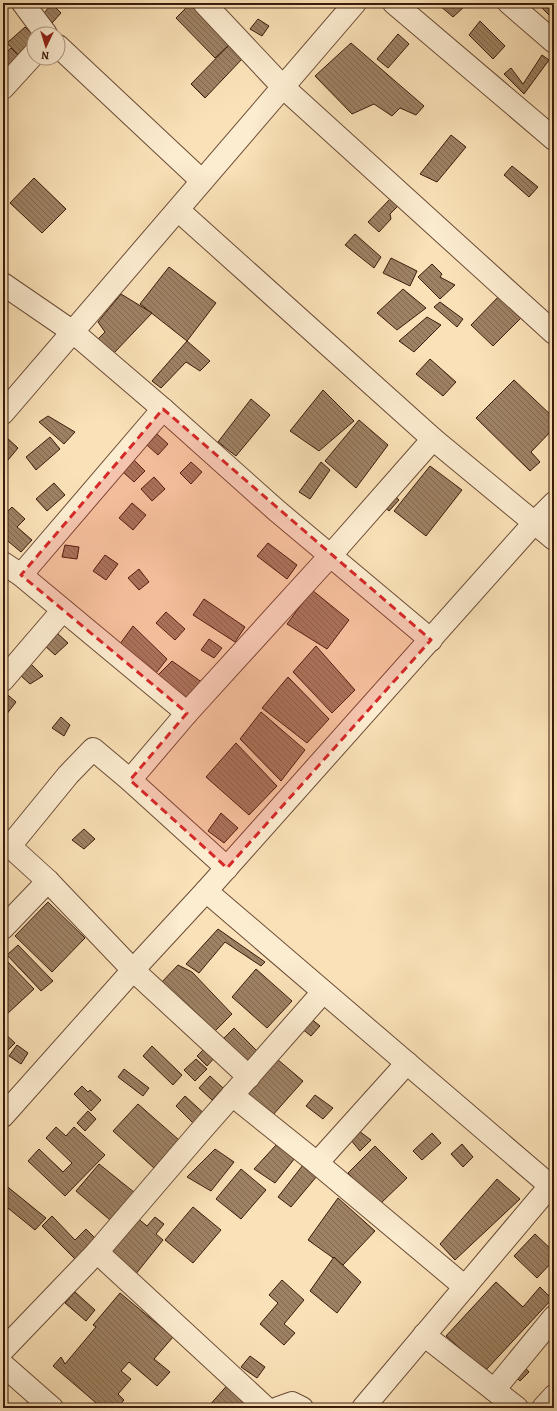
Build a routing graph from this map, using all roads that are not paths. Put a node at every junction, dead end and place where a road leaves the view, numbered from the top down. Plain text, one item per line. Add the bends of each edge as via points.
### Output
1 (23, 3) edge
2 (204, 3) edge
3 (355, 3) edge
4 (394, 3) edge
5 (509, 3) edge
6 (40, 26) edge
7 (554, 42) edge
8 (66, 54) edge
9 (26, 63) edge
10 (283, 87) junction
11 (3, 88) edge
12 (554, 139) edge
13 (202, 181) junction
14 (178, 210) junction
15 (3, 284) edge
16 (73, 332) junction
17 (554, 333) edge
18 (163, 410) junction
19 (3, 413) edge
20 (433, 439) junction
21 (554, 503) edge
22 (535, 522) junction
23 (554, 539) edge
24 (330, 556) junction
25 (3, 563) edge
26 (21, 575) junction
27 (63, 610) junction
28 (430, 640) junction
29 (3, 680) edge
30 (187, 713) junction
31 (130, 780) junction
32 (6, 843) edge
33 (227, 868) junction
34 (48, 881) junction
35 (206, 891) junction
36 (3, 928) edge
37 (133, 970) junction
38 (323, 992) junction
39 (407, 1063) junction
40 (248, 1076) junction
41 (232, 1095) junction
42 (3, 1116) edge
43 (317, 1163) junction
44 (552, 1188) edge
45 (97, 1252) junction
46 (465, 1286) junction
47 (554, 1317) edge
48 (424, 1335) junction
49 (3, 1350) edge
50 (3, 1365) edge
51 (494, 1390) junction
52 (554, 1396) edge
53 (52, 1408) edge
54 (266, 1408) edge
55 (278, 1408) edge
56 (302, 1408) edge
57 (363, 1408) edge
58 (517, 1408) edge
59 (543, 1408) edge

1 - 6 street
2 - 10 street
3 - 10 street
4 - 12 street
5 - 7 street
8 - 13 street
9 - 11 street
10 - 13 street
10 - 17 street
13 - 14 street
14 - 16 street
14 - 20 street
15 - 16 street
16 - 18 street
16 - 19 street
18 - 24 street
18 - 26 street
20 - 22 street
20 - 24 street
21 - 22 street
22 - 23 street
22 - 28 street
24 - 28 street
24 - 30 street
25 - 26 street
26 - 27 street
27 - 29 street
27 - 30 street
28 - 33 street
30 - 31 street
31 - 32 street via 93,749
31 - 33 street
32 - 34 street
33 - 35 street
34 - 36 street
34 - 37 street
35 - 37 street
35 - 38 street
37 - 40 street
37 - 42 street
38 - 39 street
38 - 40 street
39 - 43 street
39 - 44 street
40 - 41 street
41 - 43 street
41 - 45 street
43 - 46 street
44 - 46 street
45 - 49 street
45 - 54 street
46 - 48 street
47 - 51 street
48 - 51 street
48 - 57 street
50 - 53 street
51 - 58 street
52 - 59 street
55 - 56 street via 292,1403

